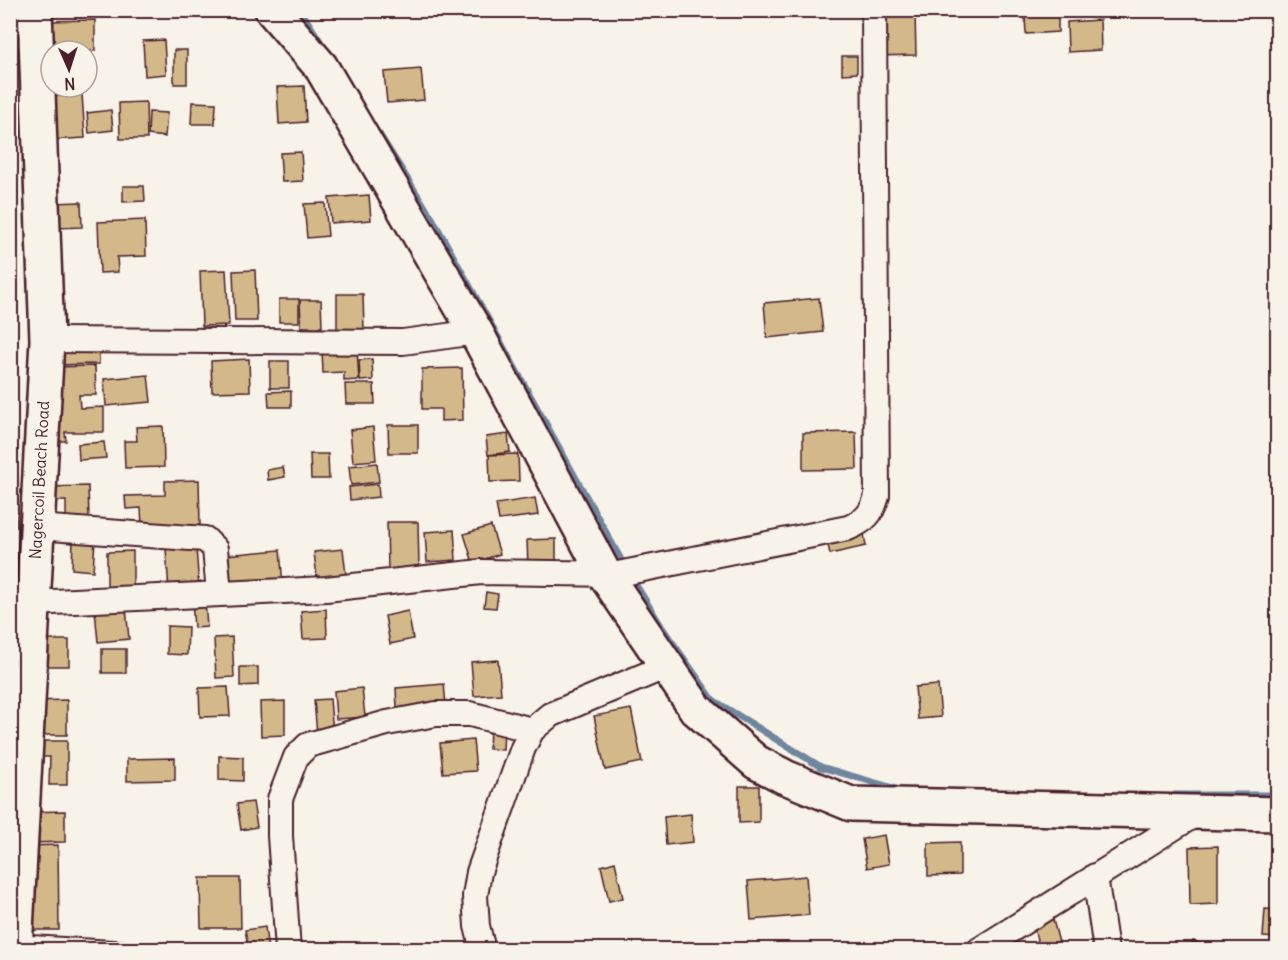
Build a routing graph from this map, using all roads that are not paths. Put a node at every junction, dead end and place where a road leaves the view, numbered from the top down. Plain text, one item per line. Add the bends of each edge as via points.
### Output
1 (35, 10) edge
2 (272, 10) edge
3 (874, 10) edge
4 (476, 332) junction
5 (47, 339) junction
6 (36, 527) junction
7 (619, 573) junction
8 (219, 593) junction
9 (32, 603) junction
10 (667, 666) junction
11 (532, 730) junction
12 (1197, 813) junction
13 (1278, 814) edge
14 (1095, 876) junction
15 (14, 944) edge
16 (144, 950) edge
17 (288, 950) edge
18 (483, 950) edge
19 (979, 950) edge
20 (1106, 950) edge

1 - 5 street, Nagercoil Beach Road
2 - 4 street via 321,67
3 - 7 street via 874,508 861,523 848,528
4 - 5 street via 403,342
4 - 7 street
5 - 6 street, Nagercoil Beach Road
6 - 8 street via 206,539 215,549
6 - 9 street, Nagercoil Beach Road
7 - 8 street via 481,572 326,589
7 - 10 street
8 - 9 street
9 - 15 street, Nagercoil Beach Road
10 - 11 street via 550,715
10 - 12 street via 696,709 756,762 851,804
11 - 17 street via 470,714 436,714 309,745 296,757 280,799
11 - 18 street via 479,872 476,906
12 - 13 street
12 - 14 street
14 - 19 street
14 - 20 street
15 - 16 lane

